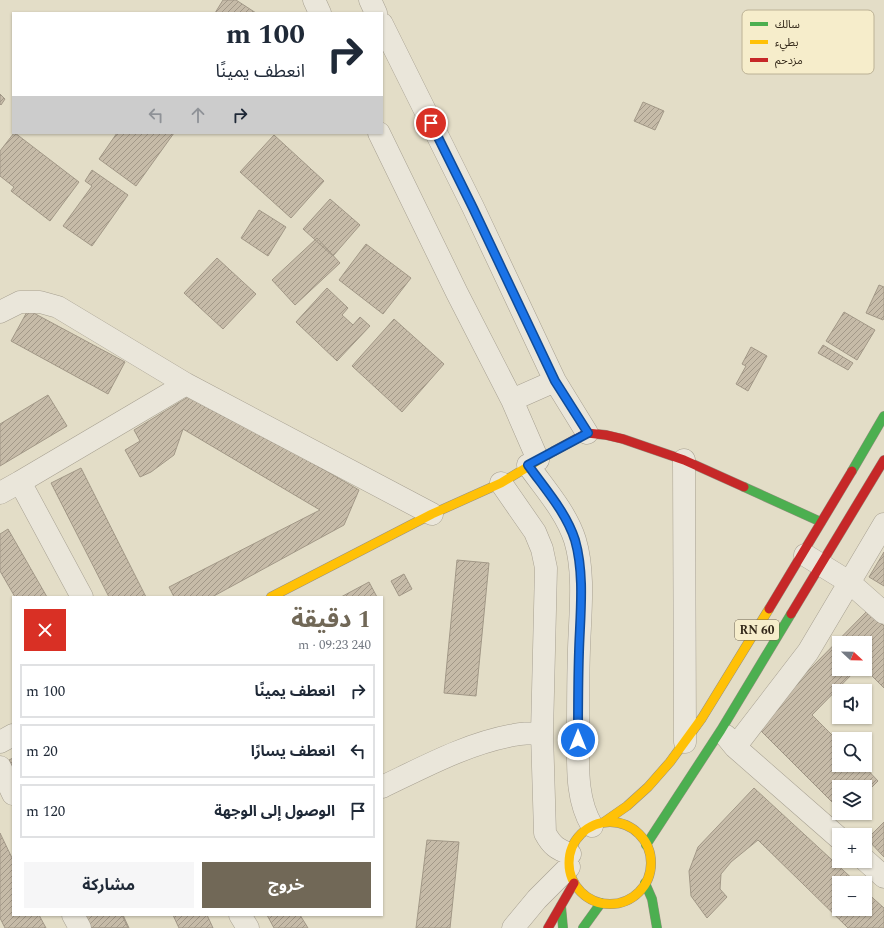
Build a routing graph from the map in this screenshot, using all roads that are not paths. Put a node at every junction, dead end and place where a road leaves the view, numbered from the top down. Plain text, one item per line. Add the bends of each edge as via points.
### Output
1 (314, 0) edge
2 (370, 0) edge
3 (320, 12) edge
4 (376, 12) edge
5 (383, 26) edge
6 (379, 134) edge
7 (0, 312) edge
8 (555, 381) junction
9 (186, 384) junction
10 (512, 400) junction
11 (884, 416) edge
12 (588, 433) junction
13 (684, 460) junction
14 (884, 460) edge
15 (533, 463) junction
16 (20, 482) junction
17 (501, 482) junction
18 (0, 493) edge
19 (432, 514) junction
20 (820, 522) junction
21 (884, 524) edge
22 (802, 553) junction
23 (821, 565) junction
24 (849, 582) junction
25 (81, 596) edge
26 (273, 596) edge
27 (884, 613) edge
28 (721, 730) junction
29 (542, 733) junction
30 (12, 736) edge
31 (0, 742) edge
32 (685, 742) junction
33 (735, 747) junction
34 (0, 768) edge
35 (383, 787) edge
36 (12, 792) edge
37 (598, 824) junction
38 (832, 832) edge
39 (646, 845) junction
40 (872, 866) edge
41 (571, 868) junction
42 (884, 877) edge
43 (645, 883) junction
44 (601, 903) junction
45 (561, 906) junction
46 (74, 916) edge
47 (241, 916) edge
48 (80, 928) edge
49 (248, 928) edge
50 (512, 928) edge
51 (548, 928) edge
52 (563, 928) edge
53 (583, 928) edge
54 (657, 928) edge

1 - 3 street
2 - 4 street
5 - 8 street
6 - 10 street
7 - 9 street via 20,302 40,302 58,308
8 - 10 street
8 - 12 street
9 - 16 street
9 - 19 street
10 - 15 street
11 - 20 main road, RN 60
12 - 13 main road via 623,439
12 - 15 main road
13 - 20 main road
13 - 32 street
14 - 23 main road, RN 60
15 - 17 main road
15 - 37 street via 564,516 578,555 581,597 578,674 579,783 586,815
16 - 18 street
16 - 25 street
17 - 19 main road
17 - 29 street via 535,532 546,568
19 - 26 main road
20 - 22 main road, RN 60
21 - 24 street
22 - 23 street
22 - 32 main road, RN 60 via 719,694
23 - 24 street
23 - 28 main road, RN 60
24 - 27 street
24 - 33 street via 808,652
28 - 33 street
28 - 39 main road, RN 60
29 - 35 street via 514,735 484,743 441,759
29 - 41 street via 545,832
30 - 31 street
32 - 37 main road, RN 60 via 648,787 627,806
33 - 38 street
34 - 36 street
37 - 39 main road via 624,824 641,836
37 - 41 main road via 582,833 574,843
39 - 43 main road via 650,854 650,864
40 - 42 street
41 - 44 main road via 581,892
41 - 45 main road
41 - 50 street via 537,898
43 - 44 main road via 631,898 612,904
43 - 54 main road via 652,898
44 - 53 main road
45 - 51 main road
45 - 52 main road
46 - 48 street
47 - 49 street

